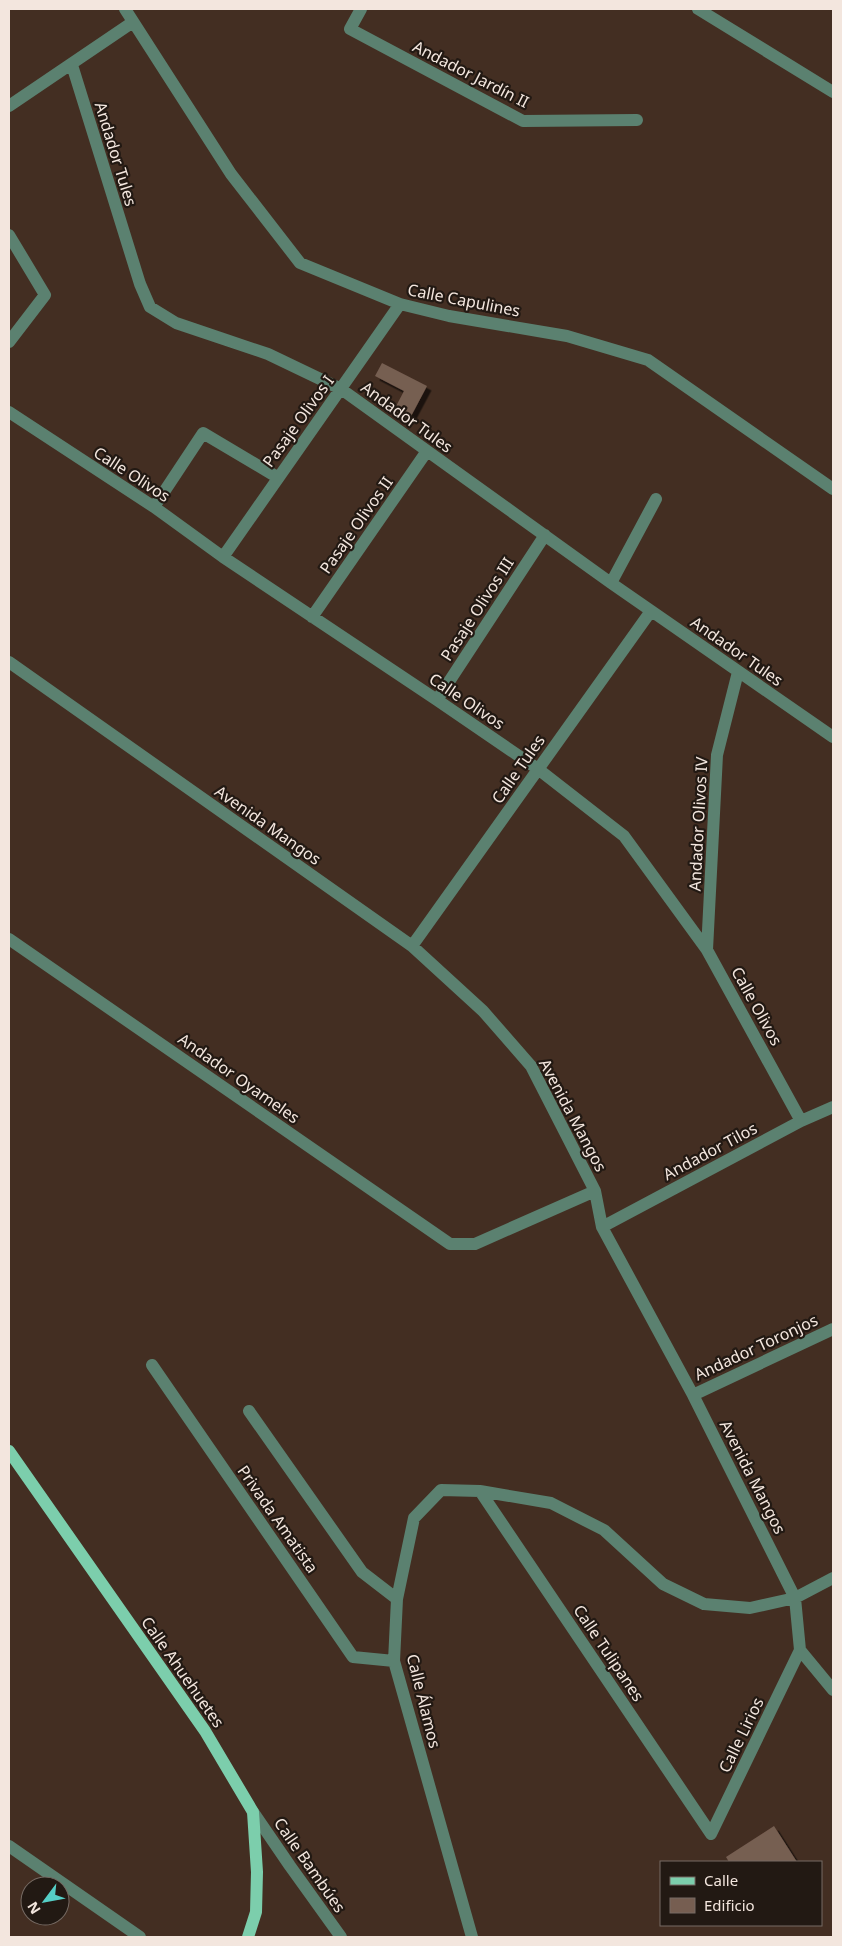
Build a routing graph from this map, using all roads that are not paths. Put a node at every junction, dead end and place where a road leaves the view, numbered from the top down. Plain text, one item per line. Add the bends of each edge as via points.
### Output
1 (125, 9) edge
2 (361, 9) edge
3 (698, 9) edge
4 (133, 22) junction
5 (72, 65) junction
6 (833, 92) edge
7 (9, 106) edge
8 (637, 120) dead end
9 (9, 235) edge
10 (400, 304) junction
11 (9, 342) edge
12 (341, 389) junction
13 (9, 412) edge
14 (428, 451) junction
15 (277, 477) junction
16 (833, 489) edge
17 (656, 499) dead end
18 (154, 506) junction
19 (545, 535) junction
20 (223, 557) junction
21 (611, 583) junction
22 (650, 611) junction
23 (312, 617) junction
24 (9, 662) edge
25 (738, 672) junction
26 (437, 700) junction
27 (833, 737) edge
28 (538, 769) junction
29 (9, 939) edge
30 (412, 946) junction
31 (707, 950) junction
32 (833, 1107) edge
33 (801, 1121) junction
34 (595, 1191) junction
35 (602, 1227) junction
36 (833, 1329) edge
37 (152, 1365) dead end
38 (693, 1395) junction
39 (249, 1411) dead end
40 (9, 1451) edge
41 (480, 1490) junction
42 (833, 1578) edge
43 (795, 1598) junction
44 (397, 1599) junction
45 (800, 1650) junction
46 (394, 1661) junction
47 (833, 1690) edge
48 (253, 1812) junction
49 (712, 1834) joint
50 (9, 1846) edge
51 (140, 1937) edge
52 (248, 1937) edge
53 (341, 1937) edge
54 (472, 1937) edge

1 - 4 street, Calle Capulines
2 - 8 street, Andador Jardín II via 350,29 523,121
3 - 6 street
4 - 5 street
4 - 10 street, Calle Capulines via 231,174 300,263
5 - 7 street
5 - 12 street, Andador Tules via 150,308 176,323 268,354
9 - 11 street via 45,295
10 - 12 street, Pasaje Olivos I
10 - 16 street, Calle Capulines via 448,316 567,336 648,360
12 - 14 street, Andador Tules
12 - 15 street, Pasaje Olivos I
13 - 18 street, Calle Olivos
14 - 19 street, Andador Tules
14 - 23 street, Pasaje Olivos II
15 - 18 street via 203,433
15 - 20 street, Pasaje Olivos I
17 - 21 street
18 - 20 street, Calle Olivos
19 - 21 street, Andador Tules
19 - 26 street, Pasaje Olivos III
20 - 23 street, Calle Olivos
21 - 22 street, Andador Tules
22 - 25 street, Andador Tules
22 - 28 street, Calle Tules
23 - 26 street, Calle Olivos
24 - 30 street, Avenida Mangos
25 - 27 street, Andador Tules
25 - 31 street, Andador Olivos IV via 717,755
26 - 28 street, Calle Olivos
28 - 30 street, Calle Tules
28 - 31 street, Calle Olivos via 624,836
29 - 34 street, Andador Oyameles via 450,1244 475,1244
30 - 34 street, Avenida Mangos via 483,1011 531,1066
31 - 33 street, Calle Olivos
32 - 33 street, Andador Tilos
33 - 35 street, Andador Tilos
34 - 35 street, Avenida Mangos
35 - 38 street, Avenida Mangos
36 - 38 street, Andador Toronjos
37 - 46 street, Privada Amatista via 353,1657
38 - 43 street, Avenida Mangos
39 - 44 street via 362,1572
40 - 48 main road, Calle Ahuehuetes via 205,1731
41 - 43 street, Calle Álamos via 551,1503 604,1530 663,1584 704,1604 750,1608
41 - 44 street, Calle Álamos via 440,1490 414,1518
41 - 49 street, Calle Tulipanes
42 - 43 street, Calle Álamos
43 - 45 street, Avenida Mangos
44 - 46 street, Calle Álamos
45 - 47 street
45 - 49 street, Calle Lirios
46 - 54 street, Calle Álamos
48 - 52 main road, Calle Ahuehuetes via 256,1912
48 - 53 street, Calle Bambúes
50 - 51 street

